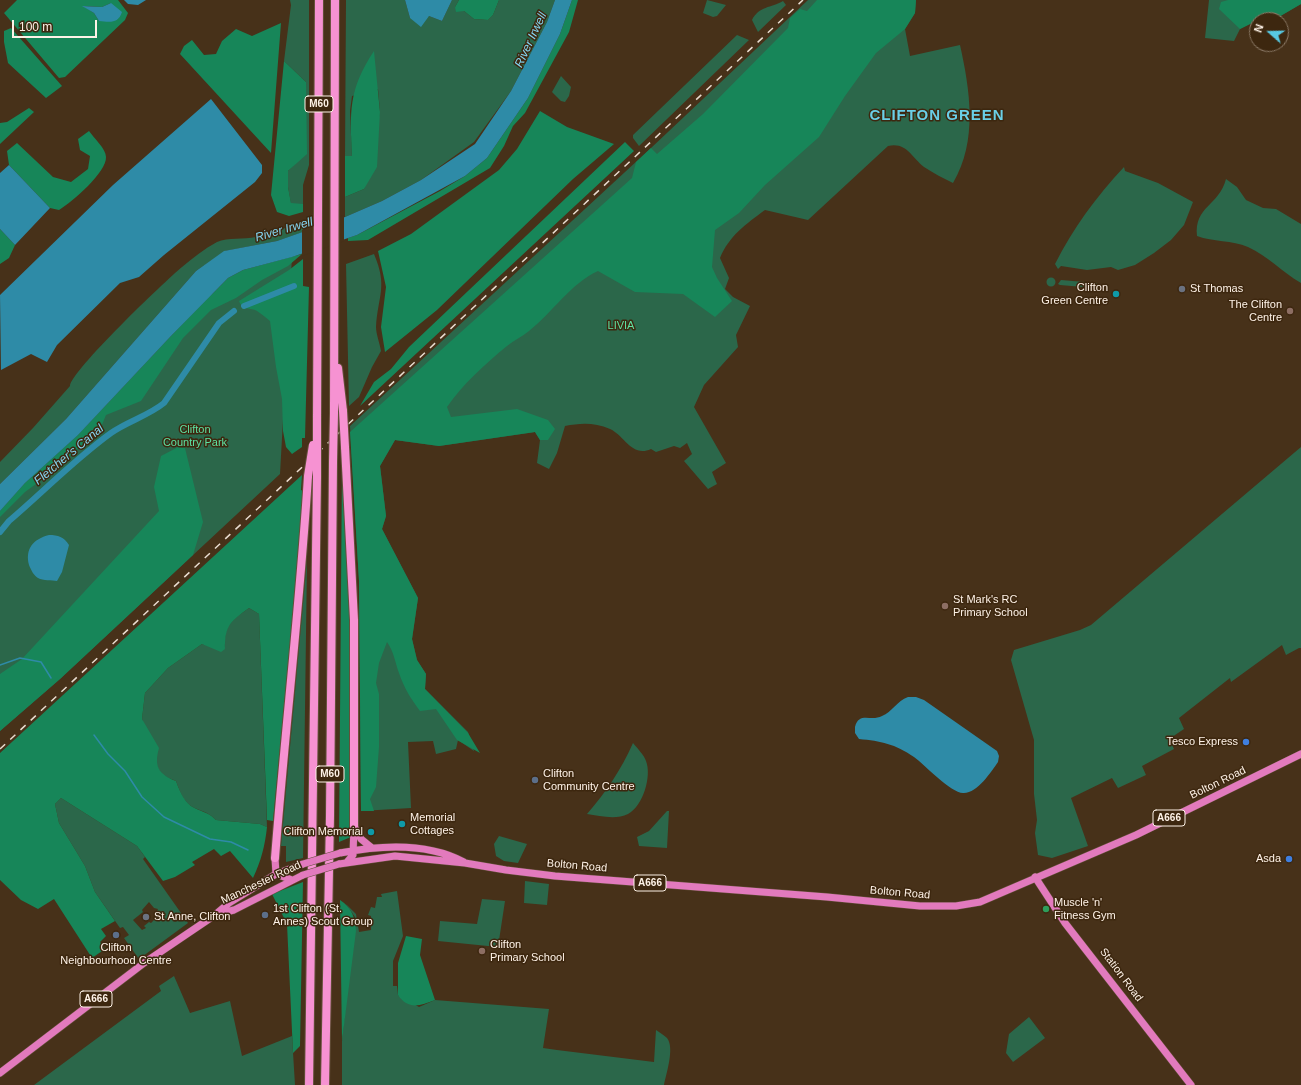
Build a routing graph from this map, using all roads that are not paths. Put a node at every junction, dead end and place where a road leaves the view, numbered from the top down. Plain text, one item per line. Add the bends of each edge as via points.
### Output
1 (319, 0) edge
2 (335, 0) edge
3 (334, 346) junction
4 (313, 477) junction
5 (1301, 754) edge
6 (354, 826) junction
7 (372, 848) junction
8 (354, 850) junction
9 (340, 853) joint
10 (274, 858) joint
11 (343, 863) junction
12 (465, 863) junction
13 (276, 874) junction
14 (1035, 877) junction
15 (292, 880) junction
16 (216, 915) junction
17 (0, 1073) edge
18 (308, 1085) edge
19 (325, 1085) edge
20 (1191, 1085) edge

1 - 4 highway, M60, bridge via 317,421
2 - 3 highway, M60
3 - 6 highway, M60, bridge via 343,411 354,620
3 - 19 highway, M60, bridge
4 - 10 highway, M60 via 289,685
4 - 18 highway, M60
5 - 14 main road, Bolton Road / A666 via 1136,835
6 - 7 main road via 361,839
6 - 8 main road
7 - 8 main road, Bolton Road / A666
7 - 12 main road, Bolton Road / A666 via 401,847 434,851 450,854
8 - 9 main road, Bolton Road / A666
8 - 11 main road via 353,855
9 - 13 main road, Manchester Road / A666, bridge
10 - 13 main road
11 - 12 main road, Bolton Road / A666 via 395,856
11 - 15 main road, Manchester Road / A666, bridge
12 - 14 main road, Bolton Road / A666 via 555,876 920,906 956,906 980,902
13 - 15 main road
13 - 16 main road, Manchester Road / A666 via 243,894
14 - 20 main road, Station Road via 1066,923
15 - 16 main road, Manchester Road / A666 via 234,910
16 - 17 main road, Manchester Road / A666 via 144,963

